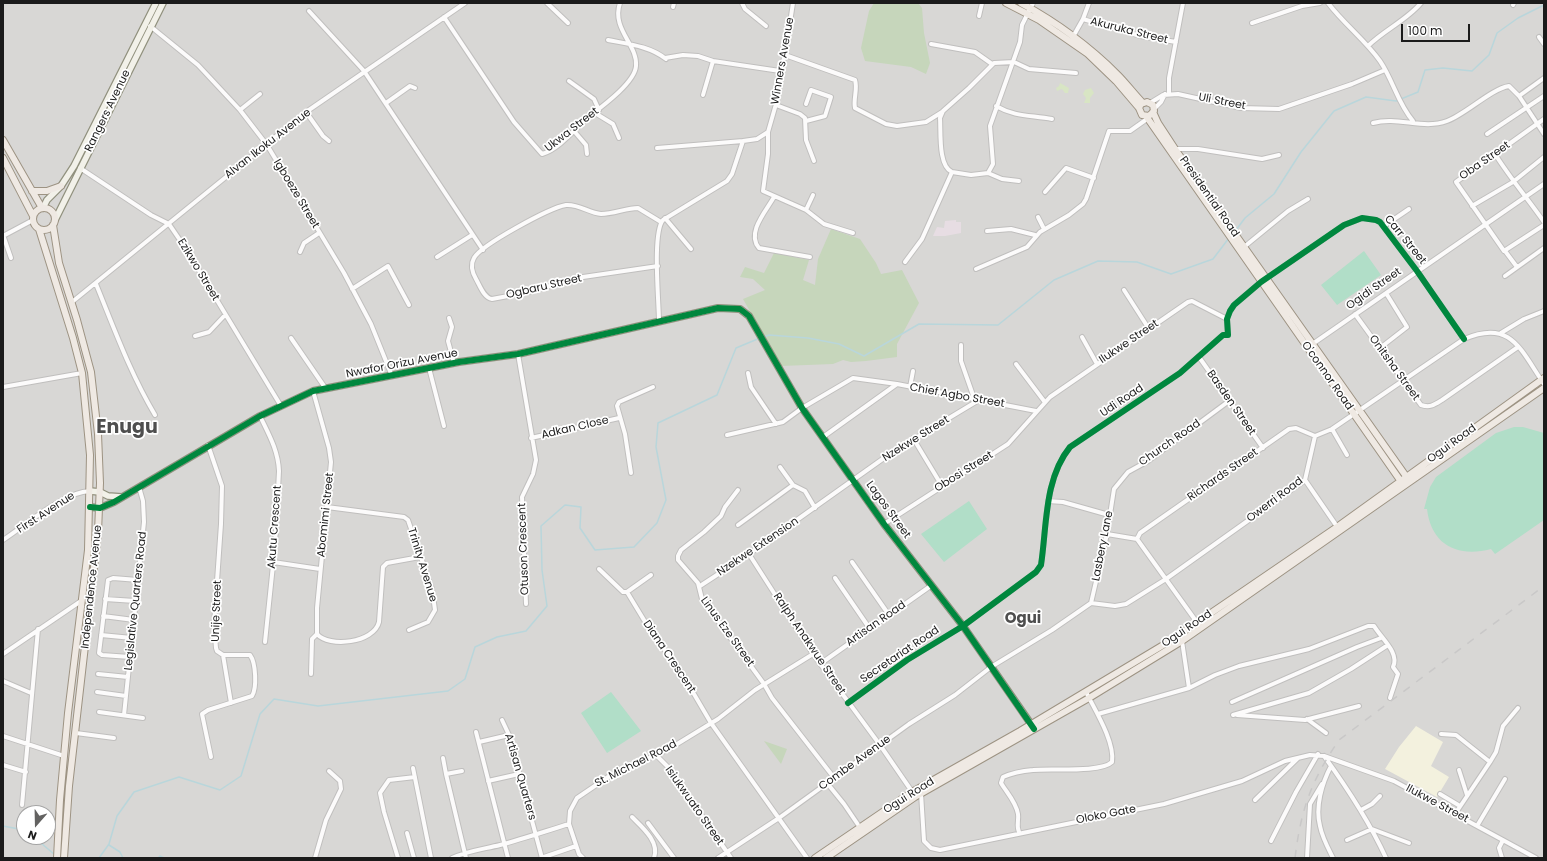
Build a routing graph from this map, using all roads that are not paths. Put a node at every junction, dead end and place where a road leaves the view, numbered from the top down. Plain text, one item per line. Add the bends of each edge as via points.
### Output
1 (156, 3) edge
2 (163, 3) edge
3 (465, 3) edge
4 (547, 3) edge
5 (620, 3) edge
6 (742, 3) edge
7 (793, 3) edge
8 (982, 3) edge
9 (1006, 3) edge
10 (1022, 3) edge
11 (1089, 3) edge
12 (1183, 3) edge
13 (1320, 3) edge
14 (1328, 3) edge
15 (1421, 3) edge
16 (1031, 8) edge
17 (309, 11) dead end
18 (979, 16) dead end
19 (444, 17) junction
20 (1083, 20) junction
21 (146, 23) junction
22 (568, 23) dead end
23 (1252, 23) dead end
24 (151, 26) junction
25 (766, 26) dead end
26 (1074, 35) junction
27 (1539, 37) dead end
28 (608, 40) dead end
29 (1176, 42) junction
30 (628, 44) junction
31 (931, 44) dead end
32 (1544, 44) edge
33 (1368, 46) junction
34 (785, 55) junction
35 (713, 61) junction
36 (1014, 62) junction
37 (992, 64) junction
38 (1385, 70) junction
39 (780, 71) junction
40 (364, 72) junction
41 (1076, 72) dead end
42 (1544, 78) edge
43 (568, 81) dead end
44 (415, 88) dead end
45 (260, 94) dead end
46 (1167, 94) junction
47 (703, 95) dead end
48 (1519, 96) junction
49 (1544, 96) edge
50 (386, 103) junction
51 (806, 104) dead end
52 (1144, 104) junction
53 (776, 105) junction
54 (996, 106) junction
55 (1527, 107) junction
56 (240, 110) junction
57 (1153, 110) junction
58 (597, 111) junction
59 (943, 111) junction
60 (306, 112) junction
61 (1146, 118) junction
62 (1052, 119) dead end
63 (1544, 119) edge
64 (806, 121) junction
65 (1413, 121) junction
66 (1373, 123) dead end
67 (1538, 124) junction
68 (574, 131) junction
69 (768, 132) junction
70 (1487, 134) dead end
71 (1544, 134) edge
72 (619, 138) dead end
73 (3, 140) edge
74 (329, 140) dead end
75 (743, 140) junction
76 (1168, 144) junction
77 (267, 145) junction
78 (657, 148) dead end
79 (1175, 149) junction
80 (587, 154) dead end
81 (1495, 154) junction
82 (1279, 155) dead end
83 (1544, 157) edge
84 (3, 158) edge
85 (814, 161) dead end
86 (80, 168) junction
87 (952, 172) junction
88 (988, 173) junction
89 (1094, 178) junction
90 (1019, 181) dead end
91 (1513, 182) junction
92 (1544, 184) edge
93 (61, 186) junction
94 (32, 191) junction
95 (1046, 192) dead end
96 (813, 195) dead end
97 (1526, 196) junction
98 (774, 197) junction
99 (1308, 199) dead end
100 (1472, 206) junction
101 (42, 208) junction
102 (1409, 209) dead end
103 (806, 210) junction
104 (1038, 217) dead end
105 (33, 218) junction
106 (665, 218) junction
107 (54, 222) junction
108 (661, 222) junction
109 (169, 224) junction
110 (1544, 224) edge
111 (1225, 225) junction
112 (1384, 226) junction
113 (1486, 226) junction
114 (39, 229) junction
115 (1044, 229) junction
116 (986, 231) dead end
117 (319, 233) junction
118 (853, 233) dead end
119 (472, 235) junction
120 (3, 236) edge
121 (1035, 236) junction
122 (1242, 248) junction
123 (1544, 248) edge
124 (691, 249) dead end
125 (483, 250) junction
126 (1506, 251) junction
127 (300, 252) dead end
128 (437, 257) dead end
129 (810, 257) dead end
130 (11, 258) dead end
131 (904, 262) dead end
132 (658, 266) junction
133 (1517, 267) junction
134 (976, 269) dead end
135 (1417, 271) junction
136 (1505, 276) dead end
137 (1264, 281) junction
138 (96, 284) junction
139 (352, 289) junction
140 (1124, 290) dead end
141 (1386, 293) junction
142 (72, 302) junction
143 (409, 305) dead end
144 (733, 308) joint
145 (1544, 311) edge
146 (1355, 314) junction
147 (225, 315) junction
148 (449, 318) dead end
149 (1227, 319) junction
150 (659, 322) junction
151 (1149, 329) junction
152 (1501, 333) junction
153 (195, 336) dead end
154 (1082, 337) dead end
155 (291, 338) dead end
156 (1464, 339) junction
157 (961, 345) dead end
158 (1310, 345) junction
159 (1518, 347) junction
160 (1380, 348) junction
161 (518, 354) junction
162 (1200, 357) junction
163 (454, 363) junction
164 (1016, 364) dead end
165 (1097, 364) junction
166 (429, 368) junction
167 (913, 371) dead end
168 (82, 373) junction
169 (748, 373) dead end
170 (392, 376) junction
171 (1403, 380) junction
172 (1543, 381) edge
173 (898, 384) junction
174 (3, 387) edge
175 (653, 387) dead end
176 (910, 387) junction
177 (1544, 388) edge
178 (326, 389) junction
179 (313, 391) junction
180 (974, 398) junction
181 (979, 400) junction
182 (1044, 401) junction
183 (1229, 401) junction
184 (281, 406) junction
185 (802, 408) junction
186 (1036, 411) junction
187 (1357, 412) junction
188 (155, 415) dead end
189 (260, 416) junction
190 (620, 418) junction
191 (776, 424) junction
192 (444, 426) dead end
193 (1332, 429) junction
194 (727, 435) dead end
195 (1315, 436) junction
196 (823, 437) junction
197 (531, 438) junction
198 (913, 438) junction
199 (208, 445) junction
200 (1263, 448) junction
201 (1347, 455) dead end
202 (780, 467) dead end
203 (1396, 468) junction
204 (1414, 471) junction
205 (631, 473) dead end
206 (1408, 479) junction
207 (854, 480) junction
208 (1305, 480) junction
209 (1402, 484) junction
210 (793, 485) junction
211 (942, 486) junction
212 (139, 487) junction
213 (1392, 487) junction
214 (1114, 489) joint
215 (738, 490) dead end
216 (90, 491) junction
217 (100, 492) junction
218 (123, 497) junction
219 (1048, 501) junction
220 (90, 507) junction
221 (327, 507) junction
222 (100, 508) junction
223 (815, 508) junction
224 (1109, 515) junction
225 (884, 524) junction
226 (738, 525) dead end
227 (1339, 529) junction
228 (1107, 534) junction
229 (1137, 539) junction
230 (3, 540) edge
231 (749, 554) junction
232 (420, 557) junction
233 (273, 562) junction
234 (852, 562) dead end
235 (1041, 565) joint
236 (320, 569) junction
237 (599, 569) dead end
238 (651, 574) dead end
239 (835, 578) dead end
240 (138, 580) junction
241 (1166, 580) junction
242 (932, 584) junction
243 (700, 586) junction
244 (627, 592) junction
245 (105, 599) junction
246 (81, 601) junction
247 (136, 601) junction
248 (1091, 603) junction
249 (526, 604) dead end
250 (889, 615) junction
251 (103, 616) junction
252 (134, 620) junction
253 (1198, 622) junction
254 (963, 626) junction
255 (38, 628) junction
256 (870, 628) junction
257 (1201, 628) junction
258 (409, 630) dead end
259 (317, 634) junction
260 (101, 635) junction
261 (132, 638) junction
262 (1381, 638) junction
263 (1182, 641) junction
264 (265, 642) dead end
265 (1388, 645) junction
266 (3, 654) edge
267 (813, 654) junction
268 (223, 655) junction
269 (130, 657) junction
270 (820, 664) junction
271 (991, 667) junction
272 (98, 674) dead end
273 (311, 674) dead end
274 (128, 677) junction
275 (3, 682) edge
276 (764, 684) junction
277 (1189, 688) junction
278 (97, 692) dead end
279 (31, 693) junction
280 (1088, 695) junction
281 (126, 696) junction
282 (1390, 698) dead end
283 (1232, 702) dead end
284 (231, 703) junction
285 (848, 703) junction
286 (1359, 706) dead end
287 (1518, 708) dead end
288 (99, 712) dead end
289 (1098, 714) junction
290 (124, 715) junction
291 (143, 718) dead end
292 (1307, 719) junction
293 (502, 720) dead end
294 (711, 723) junction
295 (1033, 727) junction
296 (476, 732) dead end
297 (76, 733) junction
298 (1326, 733) dead end
299 (1441, 734) dead end
300 (509, 735) junction
301 (3, 736) edge
302 (114, 738) dead end
303 (479, 742) junction
304 (28, 745) junction
305 (880, 745) junction
306 (1318, 754) junction
307 (656, 755) junction
308 (64, 756) junction
309 (1324, 756) junction
310 (211, 758) dead end
311 (443, 758) dead end
312 (1298, 758) junction
313 (1333, 759) joint
314 (1490, 762) junction
315 (3, 765) edge
316 (1331, 766) junction
317 (413, 768) dead end
318 (1459, 770) dead end
319 (329, 771) dead end
320 (462, 771) dead end
321 (26, 772) junction
322 (446, 774) junction
323 (519, 774) junction
324 (415, 776) junction
325 (835, 778) junction
326 (1505, 779) dead end
327 (488, 781) junction
328 (1323, 782) junction
329 (827, 783) junction
330 (921, 794) junction
331 (1440, 794) dead end
332 (914, 795) junction
333 (1467, 795) junction
334 (1380, 796) dead end
335 (1255, 800) dead end
336 (22, 805) dead end
337 (1460, 806) junction
338 (1361, 810) junction
339 (1455, 814) junction
340 (632, 817) dead end
341 (779, 818) junction
342 (569, 824) junction
343 (1477, 826) junction
344 (1372, 829) junction
345 (861, 830) junction
346 (645, 831) junction
347 (1019, 832) junction
348 (407, 833) dead end
349 (536, 835) junction
350 (1347, 840) dead end
351 (1503, 840) junction
352 (1271, 841) dead end
353 (1408, 843) dead end
354 (504, 844) junction
355 (576, 846) junction
356 (465, 852) junction
357 (726, 852) junction
358 (64, 856) edge
359 (57, 858) edge
360 (315, 858) edge
361 (398, 858) edge
362 (414, 858) edge
363 (431, 858) edge
364 (452, 858) edge
365 (466, 858) edge
366 (508, 858) edge
367 (541, 858) edge
368 (583, 858) edge
369 (654, 858) edge
370 (674, 858) edge
371 (718, 858) edge
372 (731, 858) edge
373 (807, 858) edge
374 (815, 858) edge
375 (826, 858) edge
376 (1307, 858) edge
377 (1333, 858) edge
378 (1386, 858) edge
379 (1502, 858) edge
380 (1536, 858) edge

1 - 21 street, Rangers Avenue
2 - 24 street, Rangers Avenue
3 - 19 street, Alvan Ikoku Avenue
4 - 22 street
5 - 30 street, Ukwa Street via 617,14
6 - 25 street via 745,9
7 - 34 street, Winners Avenue
8 - 18 street
9 - 16 main road, Presidential Road
10 - 16 main road, Presidential Road
11 - 20 street
12 - 29 street
13 - 23 street via 1302,6
14 - 33 street
15 - 33 street via 1416,10
16 - 26 main road, Presidential Road
16 - 36 street via 1022,25
16 - 52 main road, Presidential Road
17 - 40 street
19 - 40 street, Alvan Ikoku Avenue
19 - 68 street, Ukwa Street via 506,111 538,152 546,152
20 - 26 street
20 - 29 street, Akuruka Street via 1140,36
21 - 24 street, Igboeze Street
21 - 93 street, Rangers Avenue via 74,166
24 - 56 street, Igboeze Street via 198,65
24 - 86 street, Rangers Avenue
26 - 52 main road, Presidential Road via 1099,56
27 - 32 street
28 - 30 street
29 - 46 street
30 - 35 street via 650,50 666,59 683,55
30 - 58 street, Ukwa Street via 636,59 635,71 622,90
31 - 37 street via 975,52
33 - 38 street
34 - 39 street, Winners Avenue
34 - 59 street via 855,80 855,108 892,126 926,122
35 - 39 street
35 - 47 street
36 - 37 street
36 - 41 street via 1029,69
36 - 54 street
37 - 59 street
38 - 46 street, Uli Street via 1279,109 1241,108 1178,94
38 - 65 street via 1406,113
39 - 53 street, Winners Avenue
40 - 50 street
40 - 60 street, Alvan Ikoku Avenue
42 - 48 street
43 - 58 street via 594,99
44 - 50 street via 410,86
45 - 56 street
46 - 52 street
46 - 57 street
48 - 55 street
48 - 65 street via 1509,86 1446,121 1429,124
49 - 55 street
50 - 119 street
51 - 64 street via 811,90 831,97 825,116
52 - 57 main road, Presidential Road
52 - 61 main road, Presidential Road via 1141,113
53 - 64 street via 800,114
53 - 69 street, Winners Avenue
54 - 62 street via 1016,115 1026,114
54 - 88 street via 990,126 993,164
55 - 67 street
55 - 70 street
56 - 77 street, Igboeze Street
57 - 61 main road
57 - 76 main road, Presidential Road
58 - 68 street, Ukwa Street
58 - 72 street via 613,124
59 - 87 street via 940,118 942,162
60 - 74 street via 323,136
60 - 77 street, Alvan Ikoku Avenue
61 - 76 main road, Presidential Road
61 - 89 street via 1130,131 1109,131
63 - 67 street, Oba Street
64 - 85 street via 806,140
65 - 66 street via 1382,120
67 - 71 street
67 - 81 street, Oba Street
68 - 80 street via 586,145
69 - 75 street via 757,139
69 - 98 street, Winners Avenue via 763,191
73 - 94 main road
75 - 78 street
75 - 106 street via 732,174 727,181
76 - 79 main road, Presidential Road
76 - 111 main road, Presidential Road
77 - 109 street, Alvan Ikoku Avenue
77 - 117 street, Igboeze Street
79 - 82 street via 1198,149 1262,159
79 - 111 main road, Presidential Road
81 - 91 street
81 - 100 street, Oba Street via 1456,181
83 - 91 street
84 - 105 main road
86 - 107 street, Rangers Avenue
86 - 109 street, Ezikwo Street
87 - 88 street via 971,175
87 - 131 street via 922,239
88 - 90 street via 1002,179
89 - 95 street via 1066,168
89 - 115 street via 1083,204 1069,216
91 - 97 street
91 - 100 street
92 - 97 street, Ogidi Street
93 - 94 main road via 47,191
93 - 101 street, Rangers Avenue
94 - 101 main road
96 - 103 street
97 - 110 street
97 - 113 street, Ogidi Street
98 - 103 street
98 - 129 street via 754,233 757,245 759,248
99 - 122 street via 1288,211
100 - 113 street, Oba Street
101 - 105 main road via 36,211
101 - 107 main road via 53,213
102 - 112 street
103 - 118 street via 824,224
104 - 115 street
105 - 114 main road via 34,225
105 - 120 street
106 - 108 street
106 - 124 street
107 - 114 main road via 47,230
107 - 142 main road, Independence Avenue via 56,251
108 - 125 street, Ogbaru Street via 638,208 601,214 568,205 538,215
108 - 132 street via 658,232
109 - 138 street, Alvan Ikoku Avenue
109 - 147 street, Ezikwo Street
110 - 126 street
111 - 122 main road, Presidential Road
112 - 135 street, Carr Street
112 - 137 street, Carr Street via 1370,218 1352,221
113 - 126 street, Oba Street
113 - 135 street, Ogidi Street
114 - 168 main road, Independence Avenue
115 - 121 street
116 - 121 street via 1011,229
117 - 127 street via 304,243
117 - 139 street, Igboeze Street
119 - 125 street
119 - 128 street
120 - 130 street
121 - 134 street via 1027,247
122 - 137 main road, Presidential Road
123 - 133 street
125 - 132 street, Ogbaru Street via 475,257 472,268 479,286 490,299 524,293 582,277
126 - 133 street, Oba Street
132 - 150 street
133 - 136 street
135 - 141 street, Ogidi Street
135 - 156 street, Carr Street
137 - 149 street, Udi Road via 1234,305
137 - 158 main road, O'connor Road
138 - 142 street, Alvan Ikoku Avenue
138 - 188 street via 131,371
139 - 143 street via 388,266
139 - 170 street, Igboeze Street via 371,324
140 - 151 street
141 - 146 street, Ogidi Street
141 - 160 street via 1407,327
142 - 217 main road, Independence Avenue via 91,372 98,434
144 - 150 street, Nwafor Orizu Avenue via 718,308
144 - 185 street, Lagos Street via 743,310 757,330
145 - 152 street
146 - 158 street, Ogidi Street
146 - 160 street, Onitsha Street
147 - 153 street via 208,332
147 - 184 street, Ezikwo Street
148 - 163 street via 452,326 448,341
149 - 151 street, Ilukwe Street via 1192,301
149 - 162 street, Udi Road via 1228,335 1223,335
150 - 161 street, Nwafor Orizu Avenue
151 - 165 street, Ilukwe Street
152 - 156 street via 1481,333
152 - 159 street
154 - 165 street
155 - 178 street
156 - 171 street
157 - 180 street via 961,361
158 - 187 main road, O'connor Road
159 - 171 street, Onitsha Street via 1432,406 1421,405
159 - 172 street
160 - 171 street, Onitsha Street
161 - 163 street, Nwafor Orizu Avenue
161 - 197 street, Otuson Crescent
162 - 183 street, Basden Street
162 - 219 street, Udi Road via 1122,414 1070,447 1061,458
163 - 166 street, Nwafor Orizu Avenue
164 - 182 street
165 - 182 street, Ilukwe Street
166 - 170 street, Nwafor Orizu Avenue
166 - 192 street
167 - 176 street
168 - 174 street
168 - 216 main road, Independence Avenue via 90,454
169 - 191 street via 752,389
170 - 178 street, Nwafor Orizu Avenue
171 - 187 street
172 - 204 main road, Ogui Road
173 - 176 street, Chief Agbo Street
173 - 185 street via 853,378
173 - 196 street, Chief Agbo Street
175 - 190 street, Adkan Close via 619,402 617,409
176 - 180 street, Chief Agbo Street
177 - 206 main road, Ogui Road
178 - 179 street, Nwafor Orizu Avenue
179 - 184 street, Nwafor Orizu Avenue
179 - 221 street, Abomimi Street via 330,462
180 - 181 street, Chief Agbo Street
181 - 186 street, Chief Agbo Street
181 - 198 street, Nzekwe Street
182 - 186 street, Ilukwe Street
183 - 200 street, Basden Street
183 - 214 street, Church Road via 1148,462 1128,472
184 - 189 street, Nwafor Orizu Avenue
185 - 191 street via 790,419
185 - 196 street, Lagos Street
186 - 211 street, Obosi Street via 1008,444
187 - 193 street
187 - 203 main road, O'connor Road
189 - 199 street, Nwafor Orizu Avenue
189 - 233 street, Akutu Crescent via 279,459 279,494
190 - 197 street, Adkan Close
190 - 205 street, Adkan Close
191 - 194 street
193 - 195 street
193 - 201 street
195 - 200 street, Richards Street via 1292,428
195 - 208 street, Owerri Road
196 - 207 street, Lagos Street
197 - 249 street, Otuson Crescent via 536,464 523,492 521,505
198 - 207 street, Nzekwe Street
198 - 211 street
199 - 212 street, Nwafor Orizu Avenue
199 - 268 street, Unije Street via 222,486 214,624 216,648
200 - 229 street, Richards Street via 1140,533
202 - 210 street
203 - 204 main road
203 - 206 main road
203 - 209 main road
203 - 213 main road
204 - 206 main road, Ogui Road
206 - 209 main road, Ogui Road
207 - 223 street, Nzekwe Extension
207 - 225 street, Lagos Street
208 - 227 street
208 - 241 street, Owerri Road
209 - 213 main road, Ogui Road
209 - 227 main road, Ogui Road
210 - 223 street via 805,491
210 - 226 street
211 - 225 street, Obosi Street
212 - 218 street, Nwafor Orizu Avenue
212 - 240 street, Legislative Quarters Road via 144,518
213 - 227 main road, Ogui Road
214 - 224 street, Lasbery Lane
215 - 243 street, Linus Eze Street via 721,516 679,553 678,560
216 - 217 street
216 - 220 main road, Independence Avenue
216 - 230 street, First Avenue via 67,497
217 - 218 street via 108,496
217 - 222 main road, Independence Avenue
218 - 222 street, Nwafor Orizu Avenue
219 - 224 street via 1063,502
219 - 235 street, Udi Road
220 - 222 street
220 - 246 main road, Independence Avenue via 88,550
221 - 232 street, Trinity Avenue via 405,518
221 - 236 street, Abomimi Street
222 - 297 main road, Independence Avenue
223 - 231 street, Nzekwe Extension
224 - 228 street, Lasbery Lane
225 - 242 street, Lagos Street
227 - 253 main road, Ogui Road
227 - 257 main road, Ogui Road
228 - 229 street
228 - 248 street, Lasbery Lane
229 - 241 street
231 - 243 street, Nzekwe Extension
231 - 267 street, Ralph Anakwue Street
232 - 258 street, Trinity Avenue via 432,589 435,610 428,622
232 - 259 street via 387,563 383,567 379,622 373,633 362,639 336,641 322,639
233 - 236 street
233 - 264 street, Akutu Crescent
234 - 250 street
235 - 254 street, Secretariat Road via 1026,581
236 - 259 street, Abomimi Street
237 - 244 street via 621,592
238 - 244 street
239 - 256 street
240 - 245 street via 110,578
240 - 247 street, Legislative Quarters Road
241 - 248 street, Owerri Road via 1126,604 1115,606
241 - 253 street
242 - 250 street, Artisan Road
242 - 254 street, Lagos Street
243 - 276 street, Linus Eze Street via 702,599
244 - 294 street, Diana Crescent via 684,677
245 - 247 street
245 - 251 street
246 - 255 street
246 - 308 main road, Independence Avenue
247 - 252 street, Legislative Quarters Road
248 - 271 street
250 - 256 street, Artisan Road
251 - 252 street
251 - 260 street
252 - 261 street, Legislative Quarters Road
253 - 257 street
253 - 280 main road, Ogui Road
254 - 271 street, Lagos Street
254 - 285 street, Secretariat Road via 907,660
255 - 266 street
255 - 279 street
256 - 270 street, Artisan Road
257 - 263 main road, Ogui Road
259 - 273 street, Abomimi Street via 312,639
260 - 261 street
260 - 269 street via 99,653
261 - 269 street, Legislative Quarters Road
262 - 265 street
262 - 277 street via 1374,626 1368,626 1309,649 1239,666
262 - 283 street
263 - 277 street
263 - 280 main road, Ogui Road
265 - 282 street via 1392,648 1395,663 1393,667 1398,674
265 - 292 street via 1309,693 1233,715
267 - 270 street, Ralph Anakwue Street
267 - 276 street, St. Michael Road
268 - 284 street
268 - 284 street, Unije Street via 250,654 253,662 253,695
269 - 274 street, Legislative Quarters Road
270 - 285 street, Ralph Anakwue Street
271 - 295 street, Lagos Street
271 - 305 street, Combe Avenue via 955,695
272 - 274 street
274 - 281 street, Legislative Quarters Road
275 - 279 street
276 - 294 street, St. Michael Road
276 - 325 street, Linus Eze Street via 772,698
277 - 289 street
278 - 281 street
279 - 304 street
280 - 289 street
280 - 295 main road, Ogui Road
281 - 290 street, Legislative Quarters Road
284 - 310 street, Unije Street via 202,714
285 - 305 street, Ralph Anakwue Street
286 - 292 street
287 - 314 street via 1503,726 1496,752
288 - 290 street
289 - 347 street via 1113,756 1111,764 1078,769 1033,770 1010,774 1001,780 1017,810 1016,825
290 - 291 street
292 - 298 street
293 - 300 street, Artisan Quarters
294 - 307 street, St. Michael Road
294 - 341 street, Diana Crescent
295 - 330 main road, Ogui Road
295 - 332 main road, Ogui Road
296 - 303 street
297 - 302 street
297 - 358 main road, Independence Avenue
299 - 314 street via 1456,735
300 - 303 street
300 - 323 street, Artisan Quarters
301 - 304 street
303 - 327 street
304 - 308 street
304 - 321 street
305 - 325 street, Combe Avenue
305 - 332 street, Ralph Anakwue Street
306 - 309 street, Oloko Gate
306 - 312 street, Oloko Gate
306 - 352 street
307 - 342 street, St. Michael Road via 608,777 581,795 571,806
307 - 357 street, Isiukwuato Street via 669,768
308 - 359 main road, Independence Avenue
309 - 313 street, Oloko Gate
309 - 316 street
311 - 322 street
312 - 335 street
312 - 347 street, Oloko Gate via 1267,768 1242,780 1164,804
313 - 339 street, Ilukwe Street via 1394,782
314 - 333 street
315 - 321 street
316 - 328 street
316 - 338 street
317 - 324 street
318 - 333 street
319 - 360 street via 340,781 341,789 326,820
320 - 322 street
321 - 336 street
322 - 356 street
323 - 327 street
323 - 349 street, Artisan Quarters
324 - 361 street via 389,780 380,793
324 - 363 street
325 - 329 street, Combe Avenue
326 - 343 street
327 - 354 street
328 - 376 street via 1310,804
328 - 377 street via 1318,819
329 - 341 street, Combe Avenue
329 - 345 street
330 - 332 main road, Ogui Road
330 - 347 street, Oloko Gate via 923,839 925,844 934,849 955,847
331 - 337 street
332 - 345 main road, Ogui Road
333 - 337 street
334 - 338 street
337 - 339 street
338 - 344 street
339 - 343 street, Ilukwe Street
340 - 346 street
341 - 357 street, Combe Avenue
341 - 373 street, Diana Crescent
342 - 349 street, Artisan Quarters
342 - 355 street, St. Michael Road
343 - 351 street, Ilukwe Street
344 - 350 street
344 - 353 street
344 - 378 street
345 - 374 main road, Ogui Road
345 - 375 main road, Ogui Road
346 - 369 street via 656,849
346 - 370 street via 649,825
348 - 362 street
349 - 354 street, Artisan Quarters
349 - 367 street, Artisan Quarters
351 - 379 street via 1499,848
351 - 380 street, Ilukwe Street
354 - 356 street, Artisan Quarters
354 - 366 street
355 - 367 street, Artisan Quarters
355 - 368 street, St. Michael Road
356 - 364 street, Artisan Quarters
356 - 365 street
357 - 371 street, Combe Avenue
357 - 372 street, Isiukwuato Street

